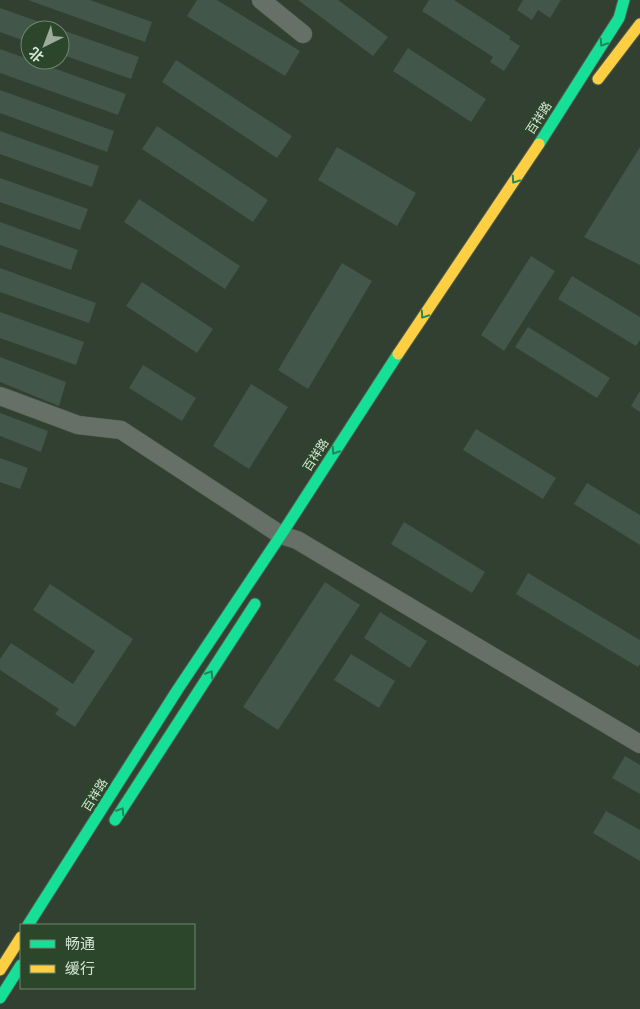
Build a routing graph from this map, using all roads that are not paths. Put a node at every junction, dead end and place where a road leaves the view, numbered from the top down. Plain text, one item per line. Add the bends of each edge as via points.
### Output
1 (261, 0) edge
2 (624, 0) edge
3 (640, 24) edge
4 (303, 34) dead end
5 (591, 89) dead end
6 (562, 129) dead end
7 (508, 211) dead end
8 (0, 396) edge
9 (293, 539) junction
10 (260, 597) dead end
11 (640, 744) edge
12 (111, 826) dead end
13 (29, 924) edge
14 (20, 939) edge
15 (20, 967) edge
16 (0, 970) edge
17 (0, 998) edge

1 - 4 street
2 -> 9 street, 百祥路 via 619,18 550,126 402,347
3 - 5 street
6 - 7 street, 百祥路
8 - 9 street via 78,425 121,430
9 - 11 street
9 - 13 street, 百祥路 via 178,689
12 -> 10 street
14 - 16 street
15 - 17 street

